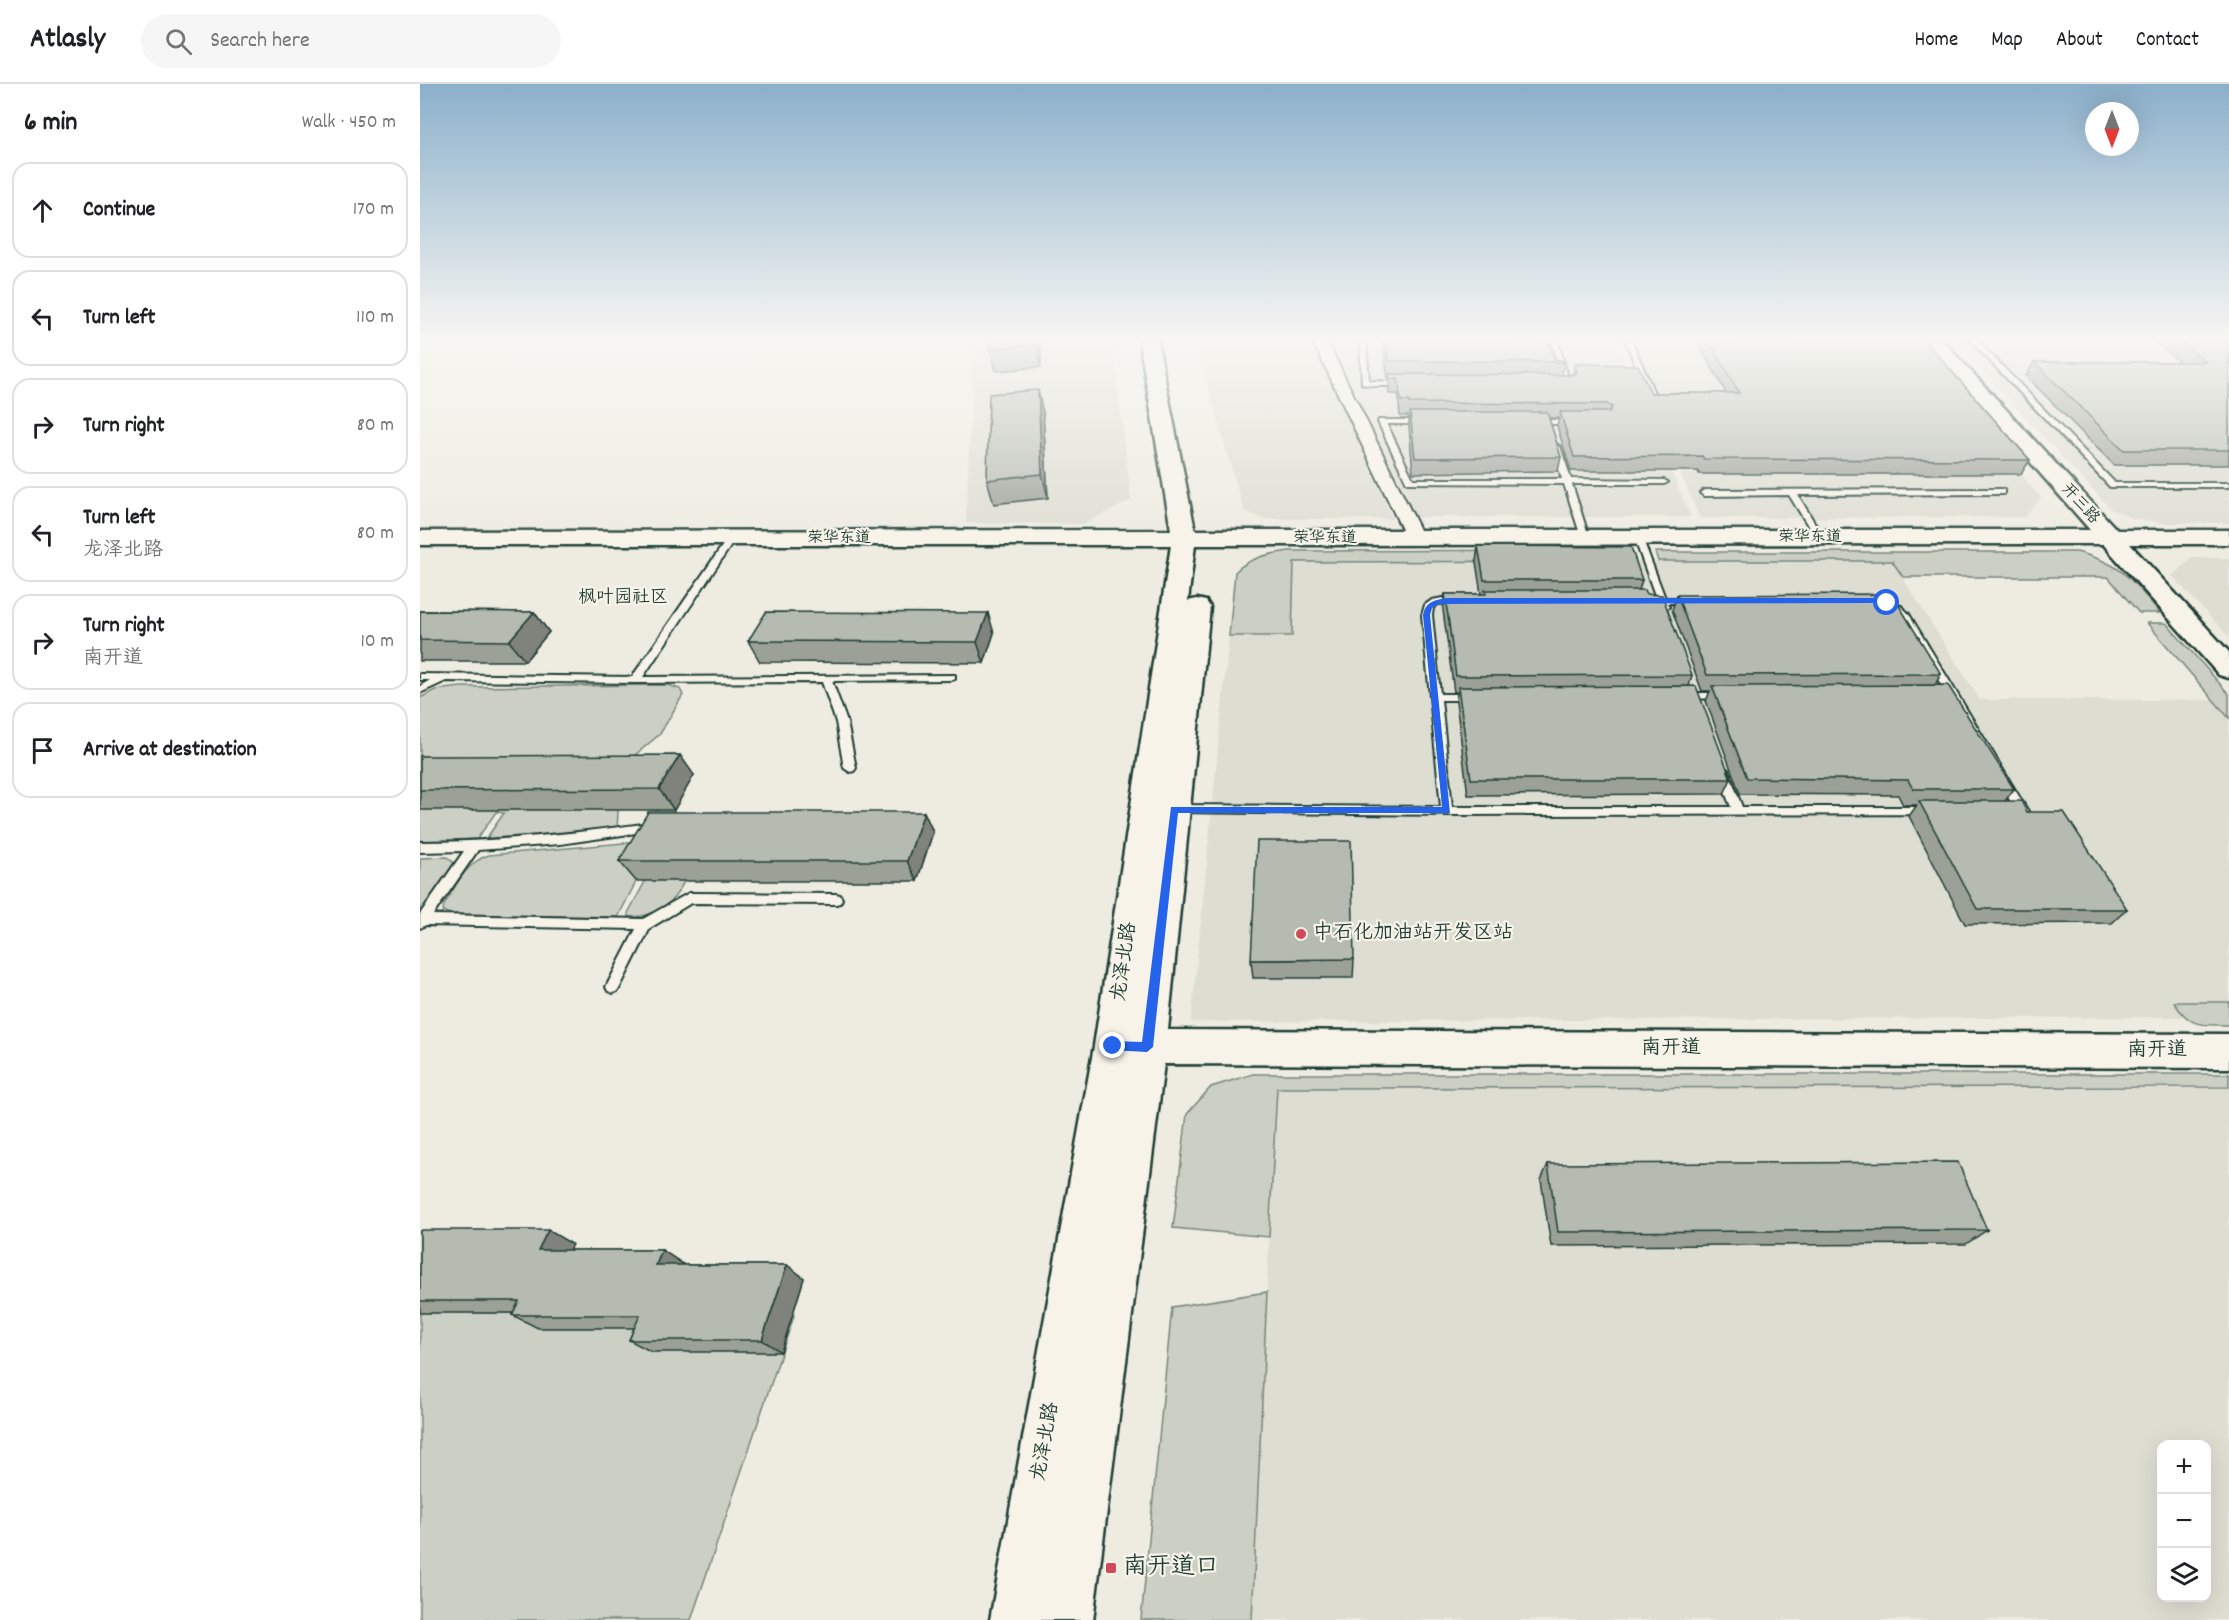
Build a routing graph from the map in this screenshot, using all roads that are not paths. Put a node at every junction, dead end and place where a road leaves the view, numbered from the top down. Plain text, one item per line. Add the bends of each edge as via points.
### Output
1 (1165, 411) edge
2 (1179, 411) edge
3 (1354, 411) edge
4 (1995, 411) edge
5 (2041, 411) edge
6 (1430, 422) edge
7 (1525, 422) edge
8 (1549, 422) junction
9 (1581, 422) edge
10 (1567, 482) junction
11 (1664, 482) dead end
12 (2229, 485) edge
13 (2001, 492) dead end
14 (1704, 493) dead end
15 (1792, 493) junction
16 (1585, 537) junction
17 (1638, 537) junction
18 (1819, 537) junction
19 (2229, 537) edge
20 (420, 538) edge
21 (732, 538) junction
22 (1194, 538) junction
23 (1415, 538) junction
24 (2110, 538) junction
25 (1661, 601) junction
26 (1669, 622) edge
27 (2229, 669) edge
28 (420, 677) edge
29 (951, 677) dead end
30 (444, 678) junction
31 (825, 678) junction
32 (635, 680) junction
33 (420, 690) edge
34 (1672, 696) edge
35 (1731, 696) edge
36 (1435, 697) junction
37 (1482, 697) edge
38 (1718, 759) edge
39 (850, 768) dead end
40 (1174, 809) junction
41 (1447, 810) junction
42 (1737, 811) junction
43 (643, 828) edge
44 (420, 847) edge
45 (473, 848) junction
46 (836, 899) dead end
47 (422, 922) edge
48 (645, 924) junction
49 (613, 987) dead end
50 (1130, 1047) junction
51 (2229, 1051) edge
52 (1017, 1620) edge
53 (1066, 1620) edge

1 - 22 street, 龙泽北路
2 - 22 street, 龙泽北路 via 1202,519
3 - 23 street
4 - 24 street, 开三路
5 - 12 lane via 2113,485
6 - 10 lane via 1382,422 1410,481
7 - 8 lane
8 - 9 lane
8 - 10 lane
10 - 11 lane
10 - 16 lane
13 - 15 lane
14 - 15 lane
15 - 18 lane
16 - 17 street, 荣华东道
16 - 23 street, 荣华东道
17 - 18 street, 荣华东道
17 - 25 lane
18 - 24 street, 荣华东道
19 - 24 street, 荣华东道
20 - 21 street, 荣华东道
21 - 22 street, 荣华东道
21 - 32 lane
22 - 23 street, 荣华东道
22 - 40 street, 龙泽北路
22 - 50 street, 龙泽北路
24 - 27 street, 开三路
25 - 26 lane
25 - 36 lane via 1435,602 1426,615
25 - 42 lane via 1875,601 1898,608 1947,695 2022,811
28 - 30 lane
29 - 31 lane
30 - 32 lane
30 - 33 lane
31 - 32 lane
31 - 39 lane via 844,727
34 - 35 lane
36 - 37 lane
36 - 41 lane
38 - 42 lane
40 - 41 lane
40 - 50 street, 龙泽北路
41 - 42 lane
43 - 45 lane
44 - 45 lane
45 - 47 lane
46 - 48 lane via 689,898
47 - 48 lane
48 - 49 lane
50 - 51 street, 南开道
50 - 52 street, 龙泽北路
50 - 53 street, 龙泽北路

